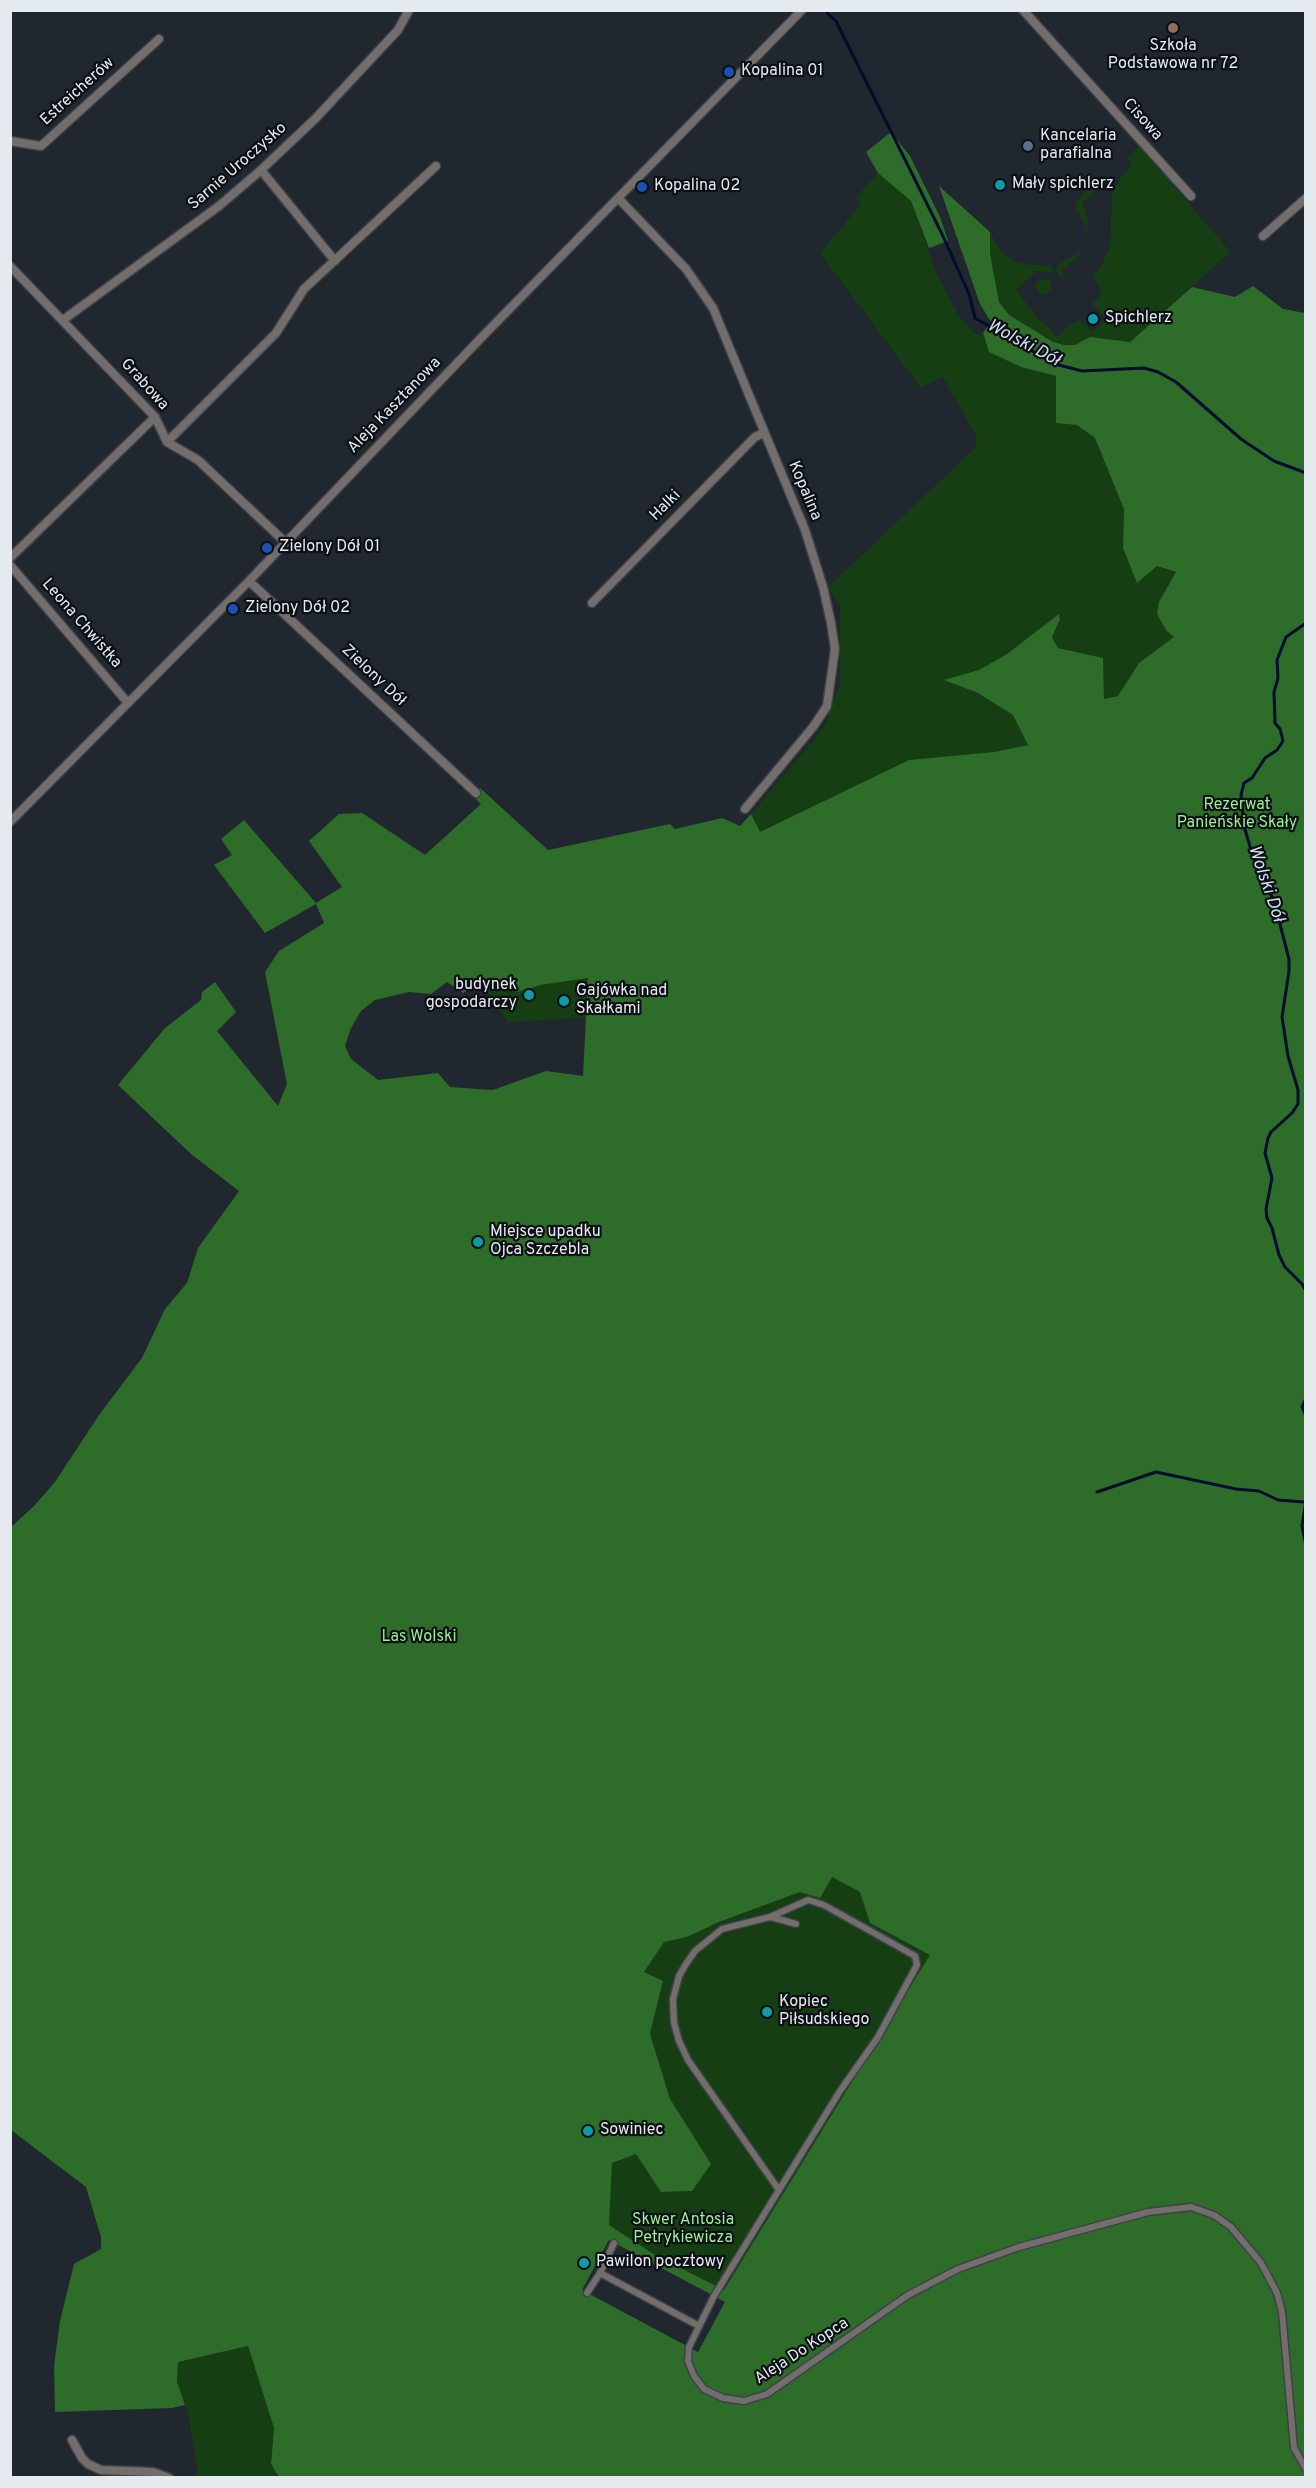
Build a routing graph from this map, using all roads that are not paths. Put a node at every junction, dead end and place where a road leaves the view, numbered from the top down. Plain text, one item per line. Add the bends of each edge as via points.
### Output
1 (409, 10) edge
2 (802, 10) edge
3 (1023, 10) edge
4 (159, 39) dead end
5 (10, 141) edge
6 (436, 166) dead end
7 (261, 170) junction
8 (1191, 196) dead end
9 (1305, 198) edge
10 (619, 199) junction
11 (1263, 236) dead end
12 (335, 261) junction
13 (10, 266) edge
14 (63, 320) junction
15 (155, 417) junction
16 (764, 433) junction
17 (167, 442) junction
18 (285, 542) junction
19 (10, 558) edge
20 (10, 565) edge
21 (249, 581) junction
22 (592, 603) dead end
23 (128, 703) junction
24 (476, 793) dead end
25 (744, 809) dead end
26 (10, 822) edge
27 (770, 1917) junction
28 (796, 1924) dead end
29 (779, 2190) junction
30 (614, 2243) dead end
31 (600, 2273) junction
32 (587, 2293) dead end
33 (699, 2326) junction
34 (72, 2440) dead end
35 (1305, 2469) edge
36 (169, 2478) edge

1 - 7 street, Sarnie Uroczysko via 398,30
2 - 10 street, Aleja Kasztanowa
3 - 8 street, Cisowa
4 - 5 street, Estreicherów via 41,146
6 - 12 street
7 - 12 street
7 - 14 street, Sarnie Uroczysko via 219,207
9 - 11 street
10 - 16 street, Kopalina via 707,296
10 - 18 street, Aleja Kasztanowa
12 - 17 street via 304,289 276,333
13 - 14 street, Grabowa
14 - 15 street, Grabowa
15 - 17 street, Grabowa
15 - 19 street
16 - 22 street, Halki via 755,437
16 - 25 street, Kopalina via 805,531 823,587 835,649 827,706
17 - 18 street via 198,460
18 - 21 street, Aleja Kasztanowa
20 - 23 street, Leona Chwistka
21 - 23 street, Aleja Kasztanowa
21 - 24 street, Zielony Dół
23 - 26 street, Aleja Kasztanowa
27 - 28 street
27 - 29 street via 723,1929 695,1951 679,1976 673,1999 674,2023 688,2060
27 - 29 street, Aleja Do Kopca via 808,1900 824,1905 915,1956 917,1965 878,2037
29 - 33 street, Aleja Do Kopca
30 - 31 street
31 - 32 street
31 - 33 street
33 - 35 street, Aleja Do Kopca via 689,2348 688,2361 694,2376 704,2389 723,2398 744,2401 767,2394 908,2295 958,2269 1019,2247 1148,2212 1191,2207 1214,2215 1231,2227 1261,2263 1277,2293 1293,2441
34 - 36 street via 82,2458 101,2470 153,2472

